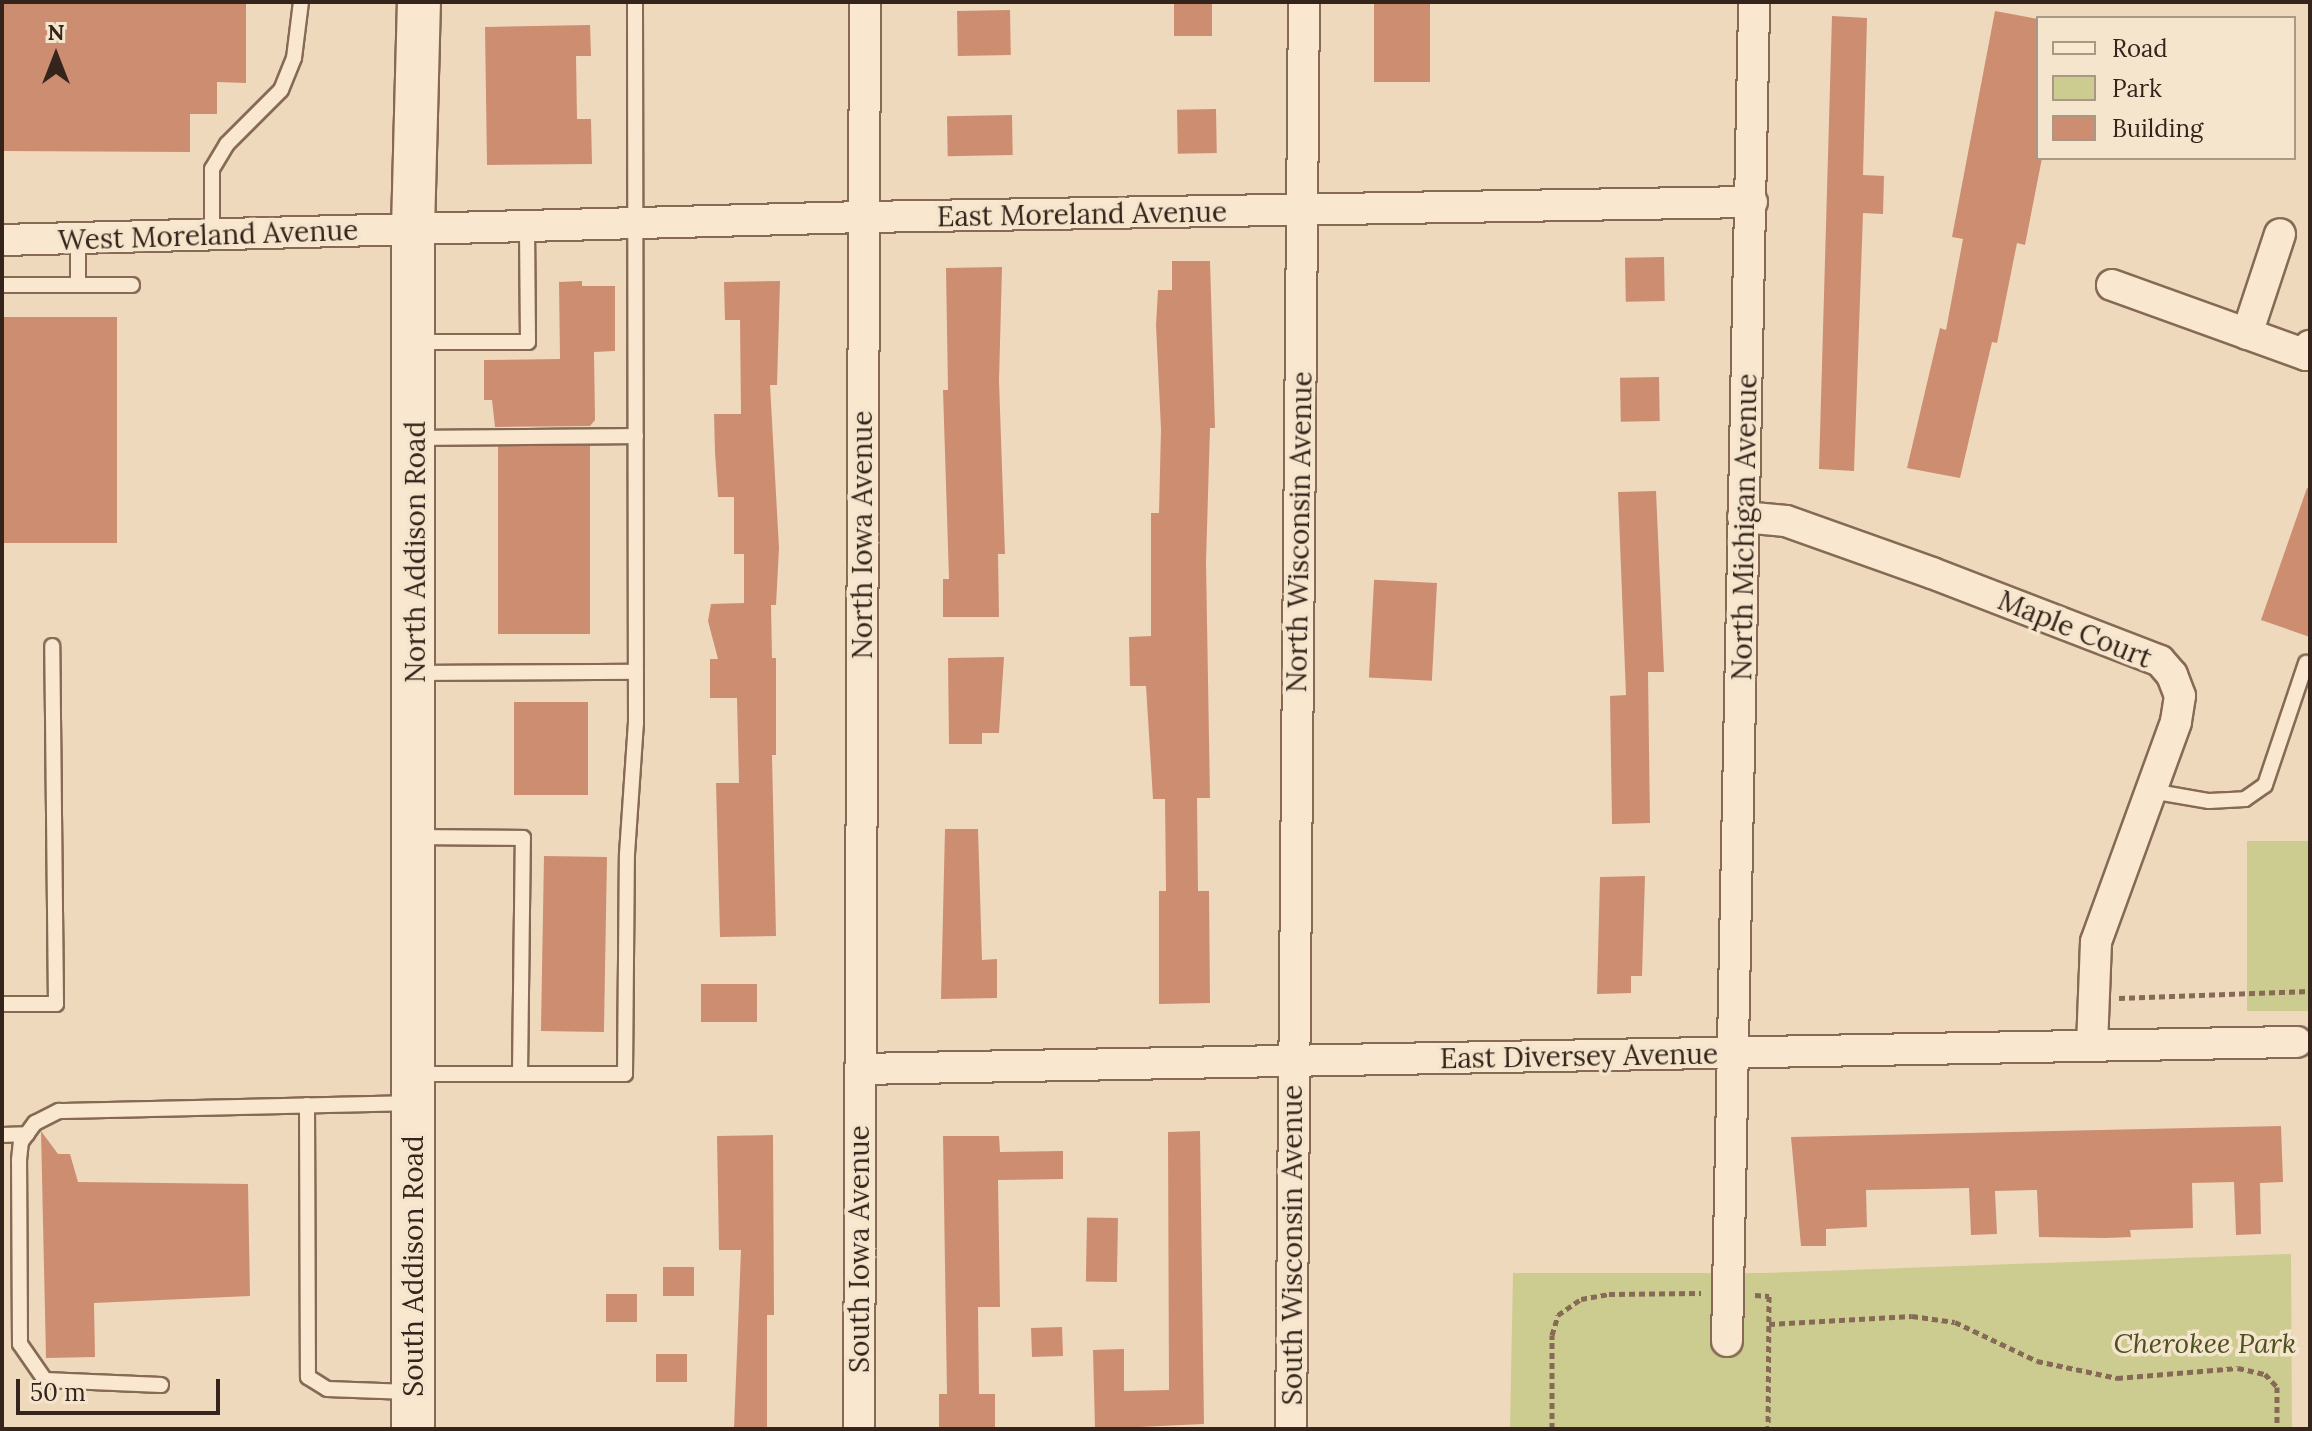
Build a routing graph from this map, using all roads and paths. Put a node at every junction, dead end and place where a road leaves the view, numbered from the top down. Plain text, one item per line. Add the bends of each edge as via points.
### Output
1 (301, 2) edge
2 (419, 2) edge
3 (635, 2) edge
4 (865, 2) edge
5 (1304, 2) edge
6 (1754, 2) edge
7 (1752, 202) junction
8 (1303, 211) junction
9 (864, 217) junction
10 (637, 225) junction
11 (527, 227) junction
12 (413, 229) junction
13 (212, 234) junction
14 (2280, 234) dead end
15 (78, 238) junction
16 (2, 240) edge
17 (2, 285) edge
18 (78, 285) junction
19 (132, 285) dead end
20 (2112, 285) dead end
21 (2247, 334) junction
22 (416, 342) junction
23 (2310, 346) edge
24 (636, 436) junction
25 (416, 438) junction
26 (1743, 517) junction
27 (52, 646) dead end
28 (2306, 663) dead end
29 (636, 672) junction
30 (415, 673) junction
31 (2151, 791) junction
32 (413, 837) junction
33 (2310, 991) edge
34 (2094, 999) junction
35 (2, 1004) edge
36 (2297, 1042) dead end
37 (2092, 1045) junction
38 (1734, 1052) junction
39 (1292, 1062) junction
40 (860, 1069) junction
41 (520, 1074) junction
42 (414, 1088) junction
43 (307, 1105) junction
44 (27, 1134) junction
45 (2, 1135) edge
46 (1728, 1293) junction
47 (1769, 1324) junction
48 (1727, 1341) dead end
49 (161, 1385) dead end
50 (413, 1410) edge
51 (859, 1429) edge
52 (1291, 1429) edge
53 (1552, 1429) edge
54 (1768, 1429) edge
55 (2277, 1429) edge

1 - 13 lane via 294,58 281,90 227,144 212,169
2 - 12 street, North Addison Road
3 - 10 lane
4 - 9 street, North Iowa Avenue
5 - 8 street, North Wisconsin Avenue
6 - 7 street, North Michigan Avenue
7 - 8 street, East Moreland Avenue
7 - 26 street, North Michigan Avenue
8 - 9 street, East Moreland Avenue
8 - 39 street, North Wisconsin Avenue
9 - 10 street, East Moreland Avenue
9 - 40 street, North Iowa Avenue
10 - 11 street, East Moreland Avenue
10 - 24 lane
11 - 12 street, East Moreland Avenue
11 - 22 lane via 528,342
12 - 13 street, West Moreland Avenue
12 - 22 street, North Addison Road
13 - 15 street, West Moreland Avenue
14 - 21 street
15 - 16 street, West Moreland Avenue
15 - 18 lane
17 - 18 lane
18 - 19 lane
20 - 21 street
21 - 23 street via 2306,355
22 - 25 street, North Addison Road
24 - 25 lane
24 - 29 lane
25 - 30 street, North Addison Road
26 - 31 street, Maple Court via 1786,521 2160,661 2180,696
26 - 38 street, North Michigan Avenue
27 - 35 lane via 56,1004
28 - 31 lane via 2265,785 2245,799 2209,801
29 - 30 lane
29 - 41 lane via 625,1074
30 - 32 street, North Addison Road
31 - 34 street, Maple Court via 2096,942
32 - 41 lane via 523,838
32 - 42 street, North Addison Road
33 - 34 path
34 - 37 street, Maple Court
36 - 37 street, East Diversey Avenue
37 - 38 street, East Diversey Avenue
38 - 39 street, East Diversey Avenue
38 - 46 street, North Michigan Avenue
39 - 40 street, East Diversey Avenue
39 - 52 street, South Wisconsin Avenue
40 - 51 street, South Iowa Avenue
41 - 42 lane
42 - 43 lane
42 - 50 street, South Addison Road
43 - 44 lane via 59,1111 35,1123
43 - 50 lane via 308,1377 327,1389
44 - 45 lane
44 - 49 lane via 19,1160 20,1344 45,1380
46 - 47 path via 1769,1296
46 - 48 street, North Michigan Avenue
46 - 53 path via 1609,1294 1581,1299 1558,1315 1552,1335
47 - 54 path
47 - 55 path via 1912,1316 1955,1322 2037,1361 2117,1378 2238,1368 2265,1374 2277,1387

